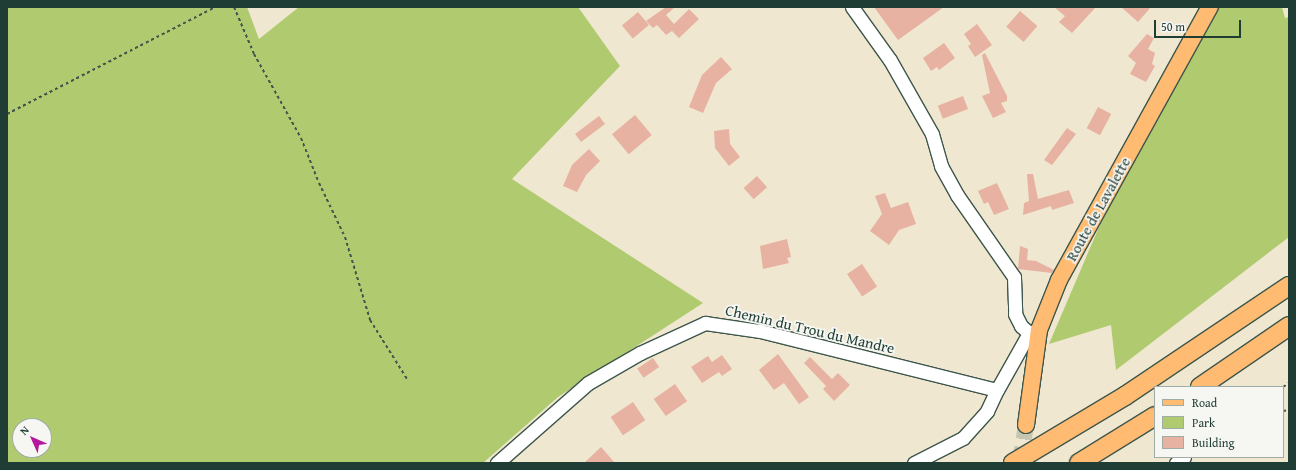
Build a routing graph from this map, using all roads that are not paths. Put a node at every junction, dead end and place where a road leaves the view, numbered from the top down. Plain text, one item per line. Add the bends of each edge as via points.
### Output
1 (852, 7) edge
2 (1210, 7) edge
3 (1289, 286) edge
4 (1289, 326) edge
5 (1034, 332) junction
6 (1201, 386) edge
7 (997, 390) junction
8 (1154, 417) edge
9 (1026, 425) tunnel mouth
10 (497, 463) edge
11 (914, 463) edge
12 (1013, 463) edge
13 (1079, 463) edge

1 - 5 street via 890,60 932,134 941,166 957,195 1014,277 1015,314
2 - 5 main road, Route de Lavalette via 1059,280
3 - 12 highway via 1125,396
4 - 6 highway
5 - 7 street
5 - 9 main road, Route de Lavalette
7 - 10 street, Chemin du Trou du Mandre via 760,331 705,323 640,353 588,383
7 - 11 street via 987,411 963,438
8 - 13 highway

